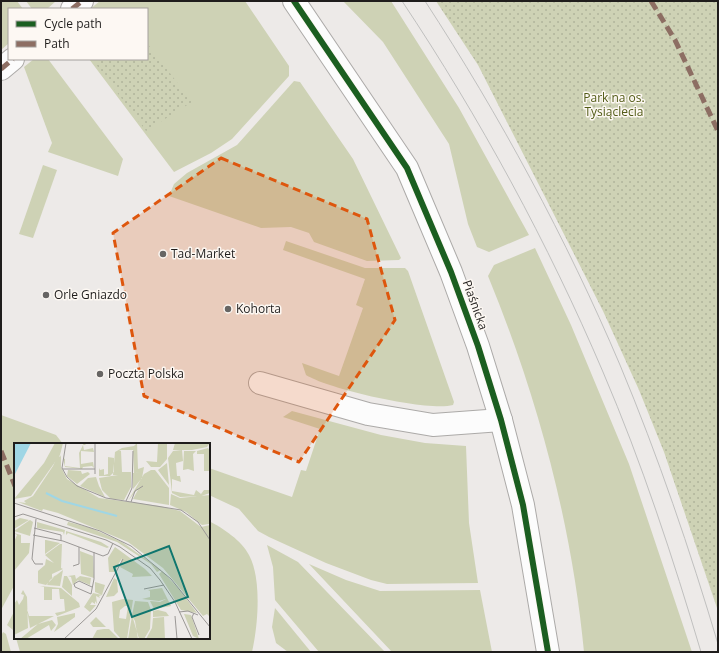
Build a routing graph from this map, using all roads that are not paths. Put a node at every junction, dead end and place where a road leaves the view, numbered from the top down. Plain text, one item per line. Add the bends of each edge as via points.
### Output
1 (82, 1) edge
2 (294, 1) edge
3 (73, 8) edge
4 (12, 60) edge
5 (1, 69) edge
6 (260, 383) dead end
7 (501, 420) junction
8 (548, 652) edge

1 - 3 street
2 - 7 street, Piaśnicka via 407,168 451,272
4 - 5 street
6 - 7 street via 368,414 433,425
7 - 8 street, Piaśnicka via 523,505

